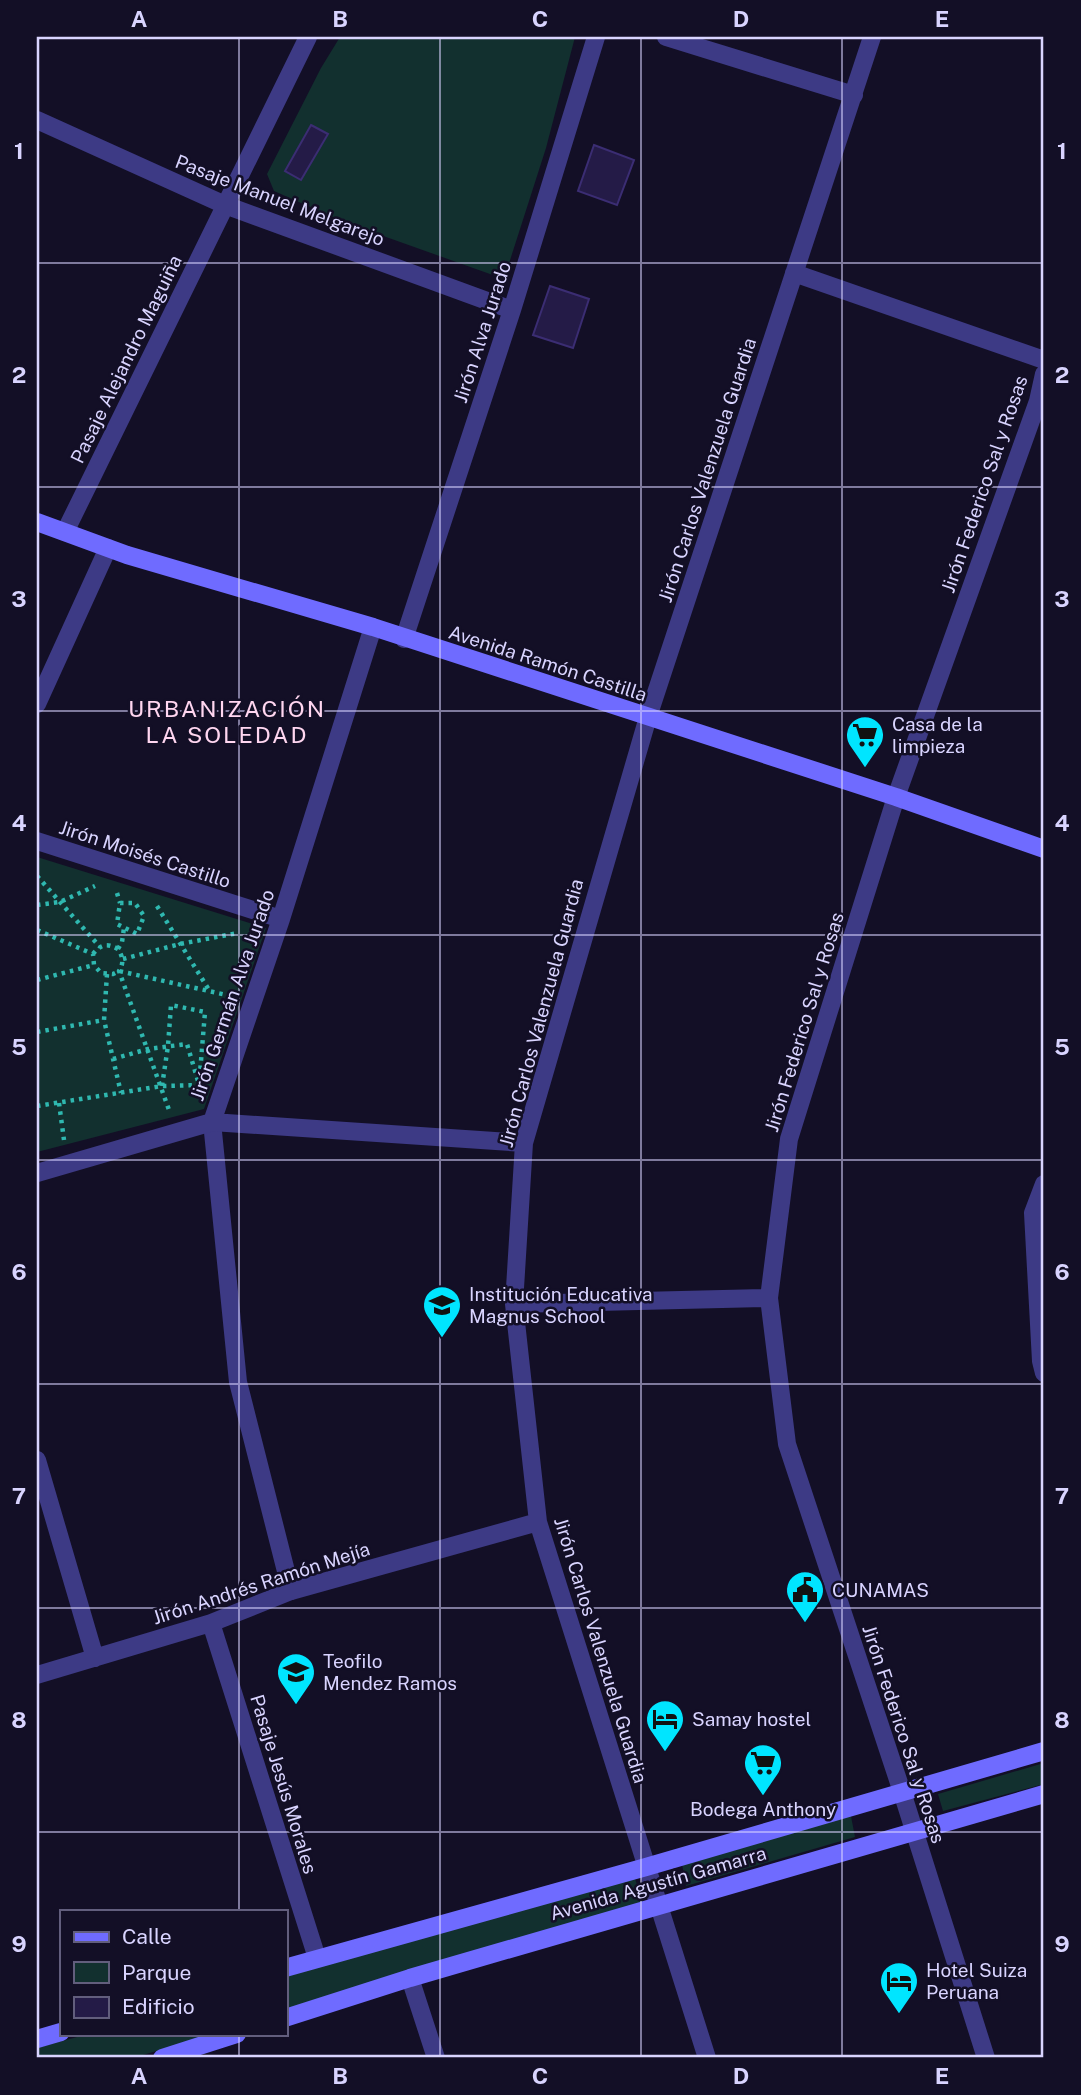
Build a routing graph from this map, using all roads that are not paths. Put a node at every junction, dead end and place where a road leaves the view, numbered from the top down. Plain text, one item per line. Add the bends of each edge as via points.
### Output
1 (308, 37) edge
2 (596, 37) edge
3 (666, 37) edge
4 (872, 37) edge
5 (854, 95) junction
6 (37, 120) edge
7 (225, 205) junction
8 (794, 273) junction
9 (512, 310) junction
10 (1044, 360) edge
11 (1044, 373) edge
12 (1041, 402) edge
13 (37, 522) edge
14 (65, 532) junction
15 (108, 548) junction
16 (373, 627) junction
17 (404, 639) junction
18 (37, 704) edge
19 (648, 717) junction
20 (896, 797) junction
21 (37, 841) edge
22 (1044, 849) edge
23 (281, 919) junction
24 (212, 1122) junction
25 (524, 1143) junction
26 (37, 1173) edge
27 (1044, 1184) edge
28 (769, 1298) junction
29 (514, 1304) junction
30 (1044, 1373) edge
31 (37, 1461) edge
32 (538, 1522) junction
33 (291, 1591) junction
34 (211, 1623) junction
35 (95, 1658) junction
36 (37, 1675) edge
37 (1044, 1751) edge
38 (902, 1792) junction
39 (1044, 1794) edge
40 (914, 1831) junction
41 (646, 1867) junction
42 (658, 1905) junction
43 (317, 1958) junction
44 (287, 1967) edge
45 (410, 1978) junction
46 (287, 2017) edge
47 (60, 2032) edge
48 (231, 2036) edge
49 (37, 2039) edge
50 (162, 2058) edge
51 (436, 2058) edge
52 (707, 2058) edge
53 (986, 2058) edge

1 - 7 street, Pasaje Alejandro Maguiña
2 - 9 street, Jirón Alva Jurado
3 - 5 street
4 - 5 street, Jirón Carlos Valenzuela Guardia
5 - 8 street, Jirón Carlos Valenzuela Guardia
6 - 7 street, Pasaje Manuel Melgarejo
7 - 9 street, Pasaje Manuel Melgarejo
7 - 14 street, Pasaje Alejandro Maguiña
8 - 10 street
8 - 19 street, Jirón Carlos Valenzuela Guardia
9 - 17 street, Jirón Alva Jurado
11 - 12 street, Jirón Federico Sal y Rosas
12 - 20 street, Jirón Federico Sal y Rosas
13 - 14 main road, Avenida Ramón Castilla
14 - 15 main road, Avenida Ramón Castilla
15 - 16 main road, Avenida Ramón Castilla
15 - 18 street
16 - 17 main road, Avenida Ramón Castilla
16 - 23 street, Jirón Germán Alva Jurado
17 - 19 main road, Avenida Ramón Castilla
19 - 20 main road, Avenida Ramón Castilla
19 - 25 street, Jirón Carlos Valenzuela Guardia
20 - 22 main road, Avenida Ramón Castilla
20 - 28 street, Jirón Federico Sal y Rosas via 789,1139
21 - 23 street, Jirón Moisés Castillo
23 - 24 street, Jirón Germán Alva Jurado
24 - 25 street
24 - 26 street
24 - 33 street, Jirón Germán Alva Jurado via 238,1382
25 - 29 street, Jirón Carlos Valenzuela Guardia
27 - 30 street via 1034,1213
28 - 29 street
28 - 38 street, Jirón Federico Sal y Rosas via 788,1444
29 - 32 street, Jirón Carlos Valenzuela Guardia
31 - 35 street
32 - 33 street, Jirón Andrés Ramón Mejía
32 - 41 street, Jirón Carlos Valenzuela Guardia
33 - 34 street, Jirón Andrés Ramón Mejía
34 - 35 street, Jirón Andrés Ramón Mejía
34 - 43 street, Pasaje Jesús Morales
35 - 36 street, Jirón Andrés Ramón Mejía
37 - 38 main road, Avenida Agustín Gamarra
38 - 40 street, Jirón Federico Sal y Rosas
38 - 41 main road, Avenida Agustín Gamarra
39 - 40 main road, Avenida Agustín Gamarra
40 - 42 main road, Avenida Agustín Gamarra
40 - 53 street, Jirón Federico Sal y Rosas
41 - 42 street, Jirón Carlos Valenzuela Guardia
41 - 43 main road, Avenida Agustín Gamarra
42 - 45 main road, Avenida Agustín Gamarra
42 - 52 street, Jirón Carlos Valenzuela Guardia
43 - 44 main road, Avenida Agustín Gamarra
45 - 46 main road, Avenida Agustín Gamarra
45 - 51 street
47 - 49 main road
48 - 50 main road

